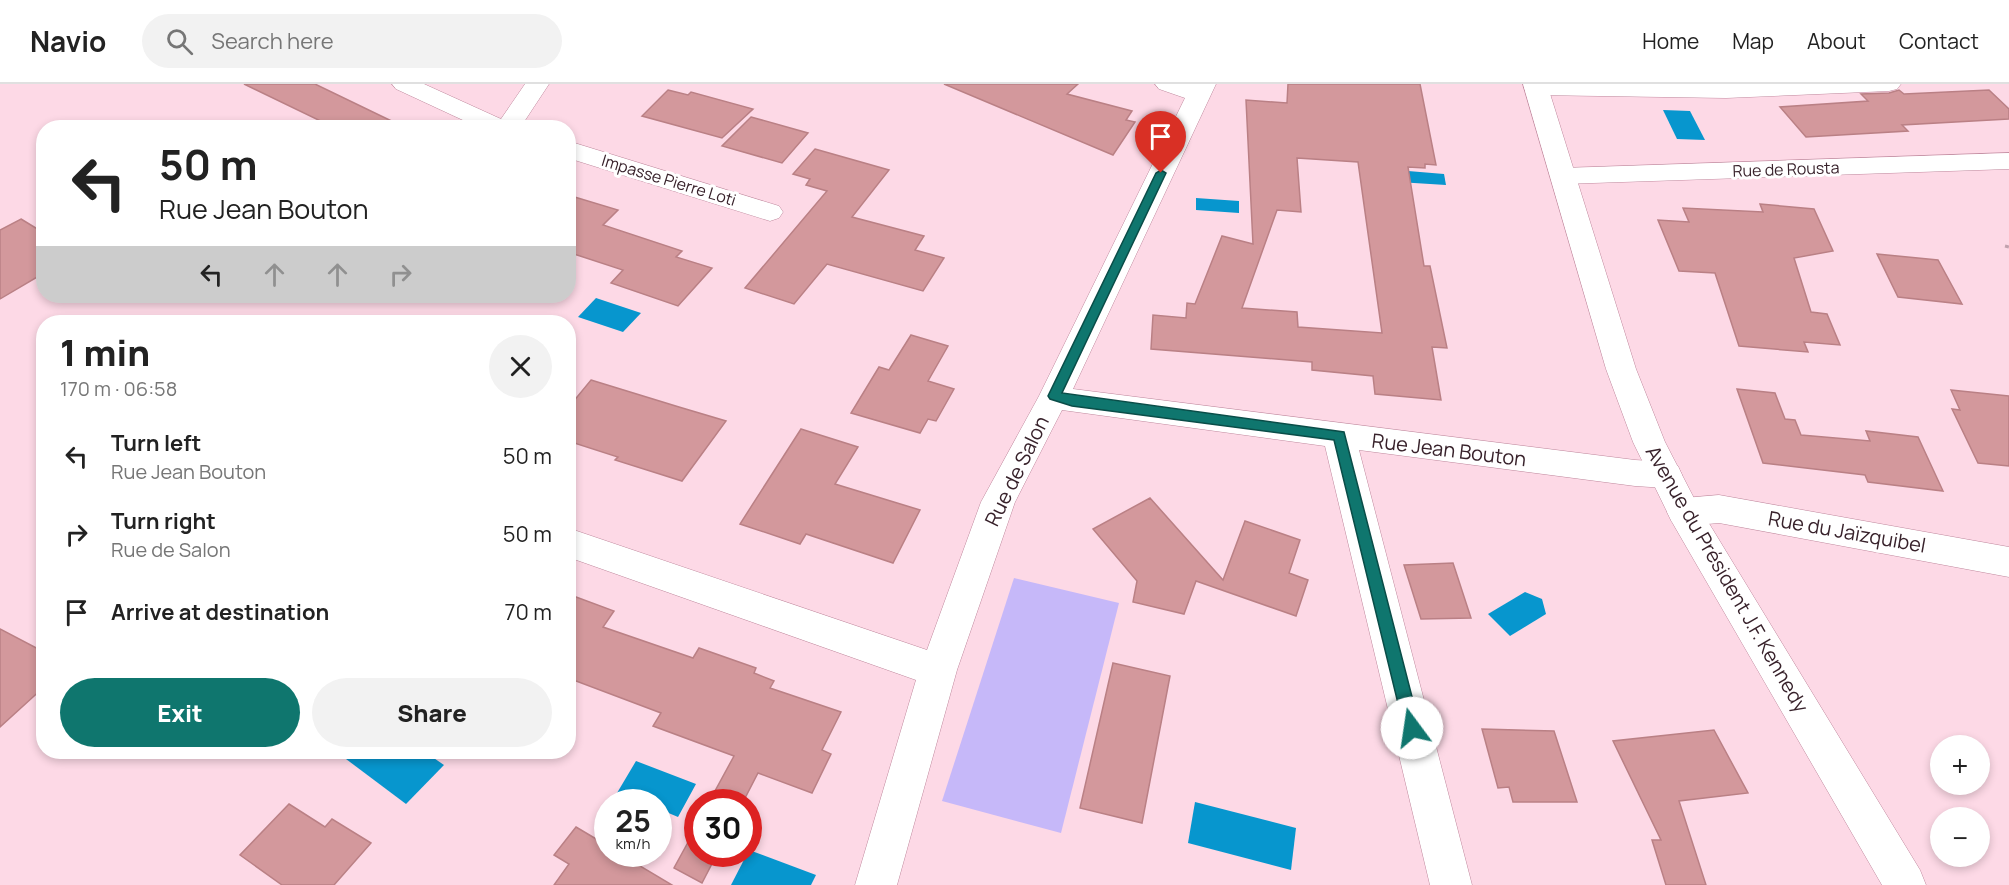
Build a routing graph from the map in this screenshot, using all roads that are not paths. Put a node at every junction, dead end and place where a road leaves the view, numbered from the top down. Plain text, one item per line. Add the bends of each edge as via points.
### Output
1 (404, 84) edge
2 (537, 84) edge
3 (1167, 84) edge
4 (1888, 84) edge
5 (1535, 86) edge
6 (1827, 86) edge
7 (1201, 90) edge
8 (483, 120) edge
9 (512, 120) edge
10 (576, 151) edge
11 (2009, 161) edge
12 (1563, 176) junction
13 (770, 212) dead end
14 (1054, 396) junction
15 (1339, 436) junction
16 (1666, 475) junction
17 (1684, 512) junction
18 (576, 545) edge
19 (2009, 562) edge
20 (938, 670) junction
21 (876, 885) edge
22 (1451, 885) edge
23 (1905, 885) edge

1 - 8 street
2 - 9 street
3 - 7 street
4 - 6 street
5 - 6 street via 1726,92
5 - 12 street, Avenue du Président J.F. Kennedy
7 - 14 street, Rue de Salon
10 - 13 street, Impasse Pierre Loti
11 - 12 street, Rue de Rousta
12 - 16 street, Avenue du Président J.F. Kennedy via 1621,369
14 - 15 street, Rue Jean Bouton
14 - 20 street, Rue de Salon via 998,502
15 - 16 street, Rue Jean Bouton
15 - 22 street
16 - 17 street, Avenue du Président J.F. Kennedy
17 - 19 street, Rue du Jaïzquibel via 1719,509
17 - 23 street, Avenue du Président J.F. Kennedy
18 - 20 street
20 - 21 street, Rue de Salon

